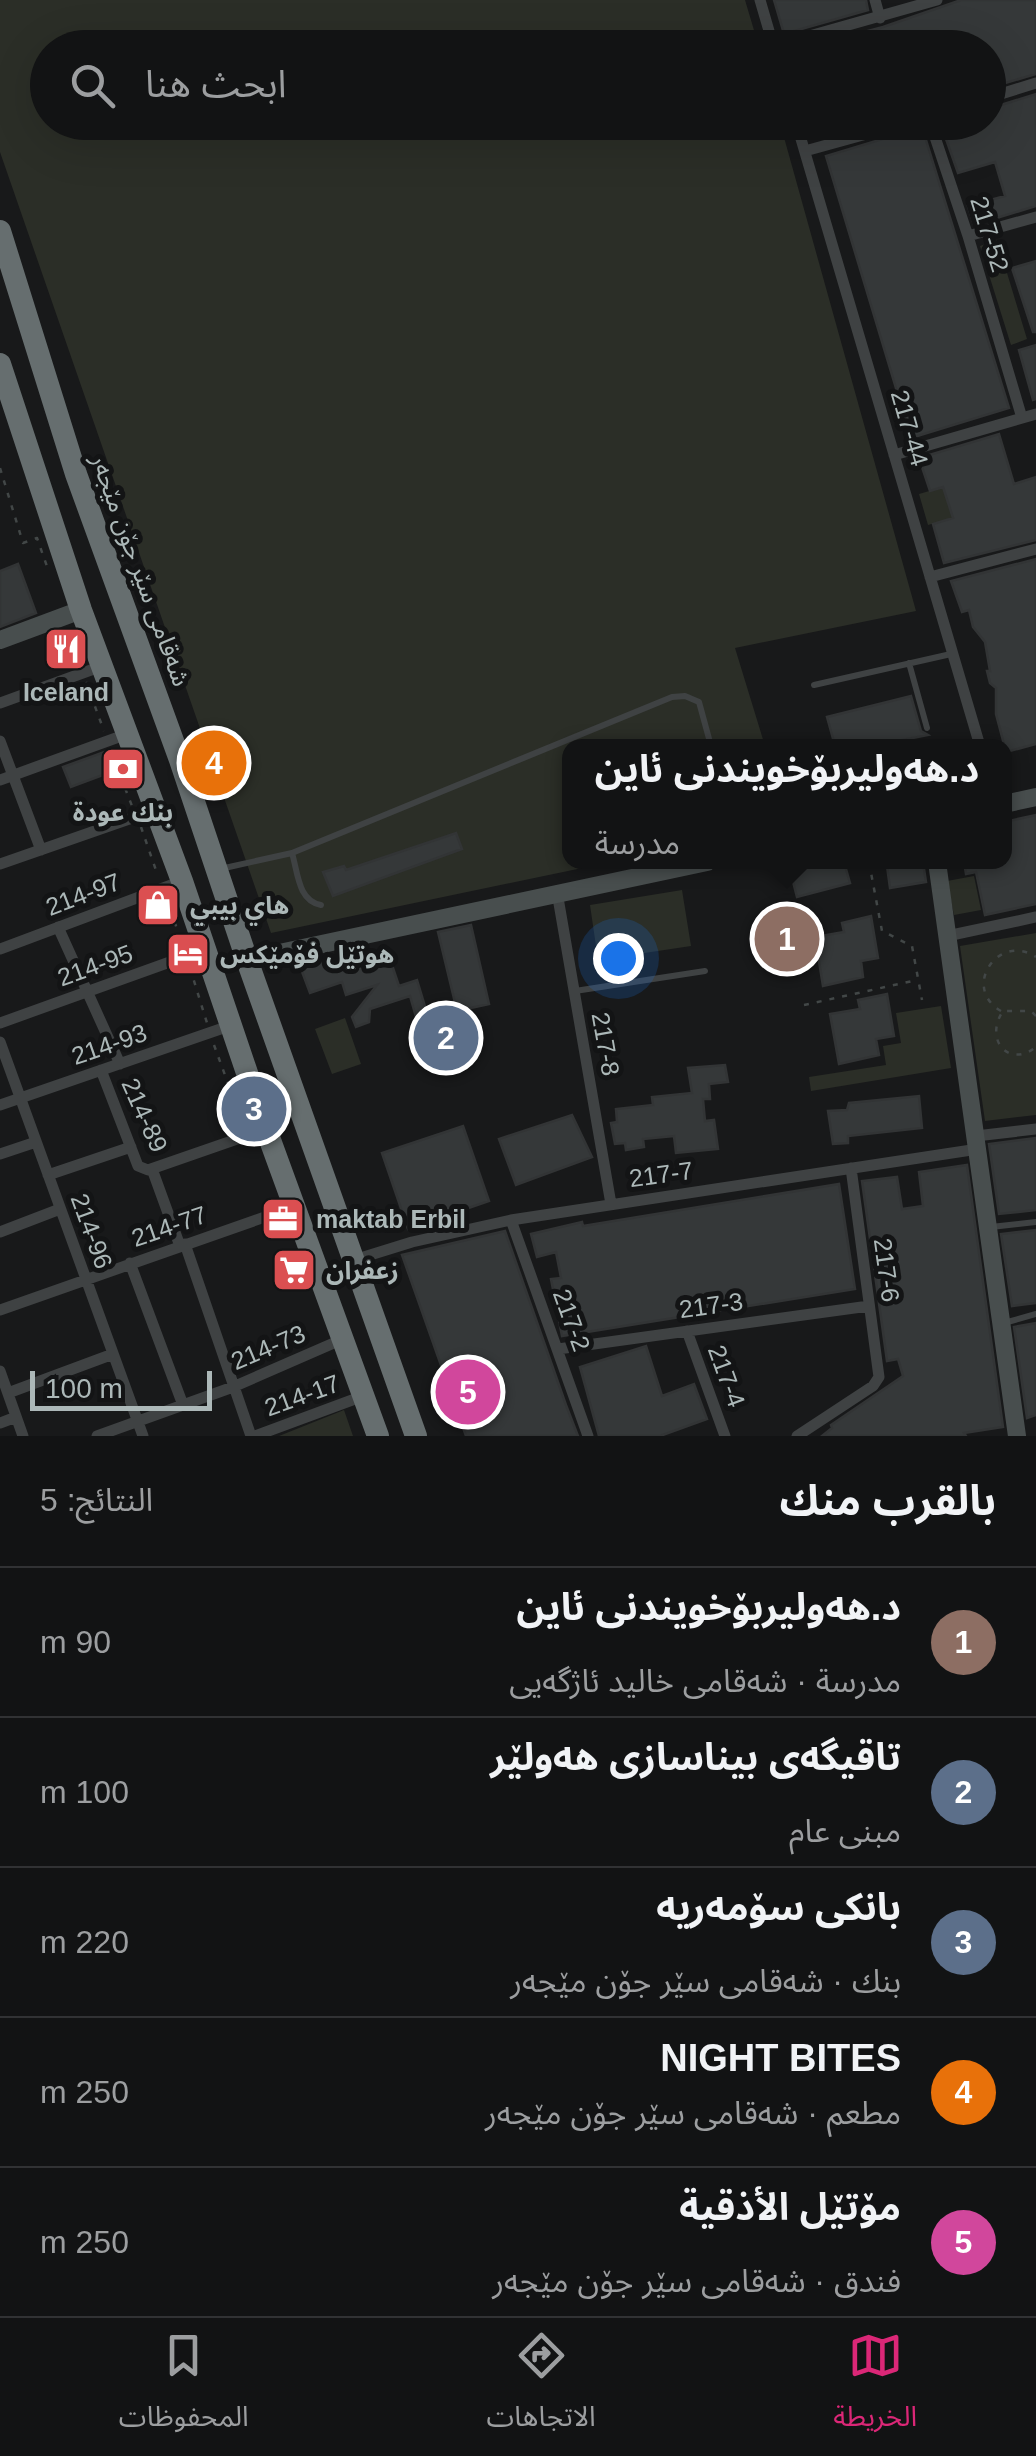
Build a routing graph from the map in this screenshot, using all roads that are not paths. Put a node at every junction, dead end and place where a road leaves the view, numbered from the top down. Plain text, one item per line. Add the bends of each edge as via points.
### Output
1 (760, 0) edge
2 (874, 0) edge
3 (937, 0) edge
4 (880, 18) junction
5 (769, 30) edge
6 (836, 30) edge
7 (1036, 83) edge
8 (1006, 92) edge
9 (802, 140) edge
10 (845, 140) edge
11 (936, 140) edge
12 (805, 151) junction
13 (1036, 217) edge
14 (0, 231) edge
15 (968, 236) junction
16 (0, 364) edge
17 (1036, 414) edge
18 (1022, 418) junction
19 (61, 426) junction
20 (22, 431) junction
21 (894, 456) junction
22 (76, 474) junction
23 (41, 487) junction
24 (1036, 549) edge
25 (930, 577) junction
26 (82, 610) junction
27 (0, 640) edge
28 (952, 654) junction
29 (909, 664) junction
30 (95, 669) junction
31 (814, 686) dead end
32 (0, 703) edge
33 (926, 728) dead end
34 (117, 737) junction
35 (570, 739) edge
36 (708, 739) edge
37 (978, 739) edge
38 (0, 741) edge
39 (562, 742) edge
40 (6, 777) edge
41 (146, 813) junction
42 (40, 850) junction
43 (292, 853) junction
44 (0, 864) edge
45 (673, 869) edge
46 (938, 869) edge
47 (219, 870) junction
48 (172, 884) junction
49 (557, 892) junction
50 (322, 905) dead end
51 (1036, 917) edge
52 (58, 927) junction
53 (948, 936) junction
54 (0, 949) edge
55 (196, 952) junction
56 (247, 960) junction
57 (706, 970) dead end
58 (574, 991) junction
59 (87, 992) junction
60 (0, 1023) edge
61 (222, 1029) junction
62 (0, 1042) edge
63 (120, 1064) junction
64 (101, 1070) junction
65 (20, 1098) junction
66 (0, 1105) edge
67 (255, 1129) junction
68 (1036, 1129) edge
69 (36, 1142) junction
70 (977, 1143) junction
71 (131, 1148) junction
72 (0, 1154) edge
73 (851, 1168) junction
74 (152, 1169) junction
75 (48, 1175) junction
76 (611, 1204) junction
77 (296, 1206) junction
78 (60, 1209) junction
79 (510, 1220) junction
80 (1036, 1222) edge
81 (990, 1228) junction
82 (0, 1232) edge
83 (183, 1245) junction
84 (354, 1260) junction
85 (130, 1263) junction
86 (86, 1279) junction
87 (869, 1306) junction
88 (0, 1310) edge
89 (1036, 1314) edge
90 (1002, 1324) junction
91 (686, 1331) junction
92 (343, 1339) junction
93 (558, 1348) junction
94 (113, 1354) junction
95 (0, 1370) edge
96 (233, 1387) junction
97 (8, 1393) junction
98 (364, 1396) junction
99 (183, 1405) junction
100 (16, 1417) junction
101 (138, 1422) junction
102 (0, 1424) edge
103 (23, 1436) edge
104 (98, 1436) edge
105 (143, 1436) edge
106 (253, 1436) edge
107 (378, 1436) edge
108 (416, 1436) edge
109 (588, 1436) edge
110 (725, 1436) edge
111 (797, 1436) edge
112 (1017, 1436) edge

1 - 5 street
2 - 4 street
3 - 4 street
4 - 6 street
7 - 8 street
9 - 12 street, 217-44
10 - 12 street
11 - 15 street, 217-52
12 - 21 street, 217-44
13 - 15 street
14 - 19 highway, شەقامی سێر جۆن مێجەر
15 - 18 street, 217-52
16 - 20 highway
17 - 18 street
18 - 21 street
19 - 20 highway via 40,444
19 - 22 highway, شەقامی سێر جۆن مێجەر
20 - 23 highway
21 - 25 street, 217-44
22 - 23 highway via 54,464 44,470
22 - 47 highway, شەقامی سێر جۆن مێجەر
23 - 26 highway
24 - 25 street
25 - 28 street, 217-44
26 - 27 street
26 - 30 highway
28 - 29 lane
28 - 37 street, 217-44
29 - 31 lane
29 - 33 lane
30 - 32 street
30 - 34 highway
34 - 40 street
34 - 41 highway
35 - 36 lane via 686,696 700,702
38 - 40 street
39 - 43 lane
40 - 42 street
41 - 42 street
41 - 48 highway
42 - 44 street
43 - 47 lane
43 - 50 lane via 304,896
45 - 49 street
46 - 53 street
47 - 56 highway, شەقامی سێر جۆن مێجەر
48 - 52 street, 214-97
48 - 55 highway
49 - 56 street
49 - 58 street, 217-8
51 - 53 street
52 - 54 street, 214-97
52 - 59 street
53 - 70 street
55 - 59 street, 214-95
55 - 61 highway
56 - 84 highway, شەقامی سێر جۆن مێجەر
57 - 58 lane
58 - 76 street, 217-8
59 - 60 street, 214-95
59 - 63 street
61 - 63 street, 214-93
61 - 67 highway
62 - 65 street, 214-96
63 - 64 street, 214-93
64 - 65 street, 214-93
64 - 71 street, 214-89
65 - 66 street, 214-93
65 - 69 street, 214-96
67 - 74 street, 214-89
67 - 77 highway
68 - 70 street, 217-7
69 - 72 street
69 - 75 street, 214-96
70 - 73 street, 217-7
70 - 81 street
71 - 74 street, 214-89 via 138,1166
71 - 75 street
73 - 76 street, 217-7
73 - 87 street, 217-6
74 - 83 street
75 - 78 street, 214-96
76 - 79 street, 217-7
77 - 83 street, 214-77
77 - 92 highway
78 - 82 street
78 - 86 street, 214-96
79 - 84 street, 217-7
79 - 93 street, 217-2
80 - 81 lane
81 - 90 street
83 - 85 street, 214-77
83 - 96 street
84 - 108 highway, شەقامی سێر جۆن مێجەر
85 - 86 street, 214-77
85 - 99 street
86 - 88 street, 214-77
86 - 94 street, 214-96
87 - 91 street, 217-3
87 - 111 street, 217-6 via 879,1377
89 - 90 lane
90 - 112 street
91 - 93 street, 217-3
91 - 110 street, 217-4
92 - 96 street, 214-73
92 - 98 highway
93 - 109 street, 217-2
94 - 97 street
94 - 101 street, 214-96
95 - 97 street
96 - 99 street, 214-73
96 - 106 street
97 - 100 street
98 - 106 street, 214-17
98 - 107 highway
99 - 101 street, 214-73
100 - 102 street
100 - 103 street
101 - 104 street, 214-73
101 - 105 street, 214-96

